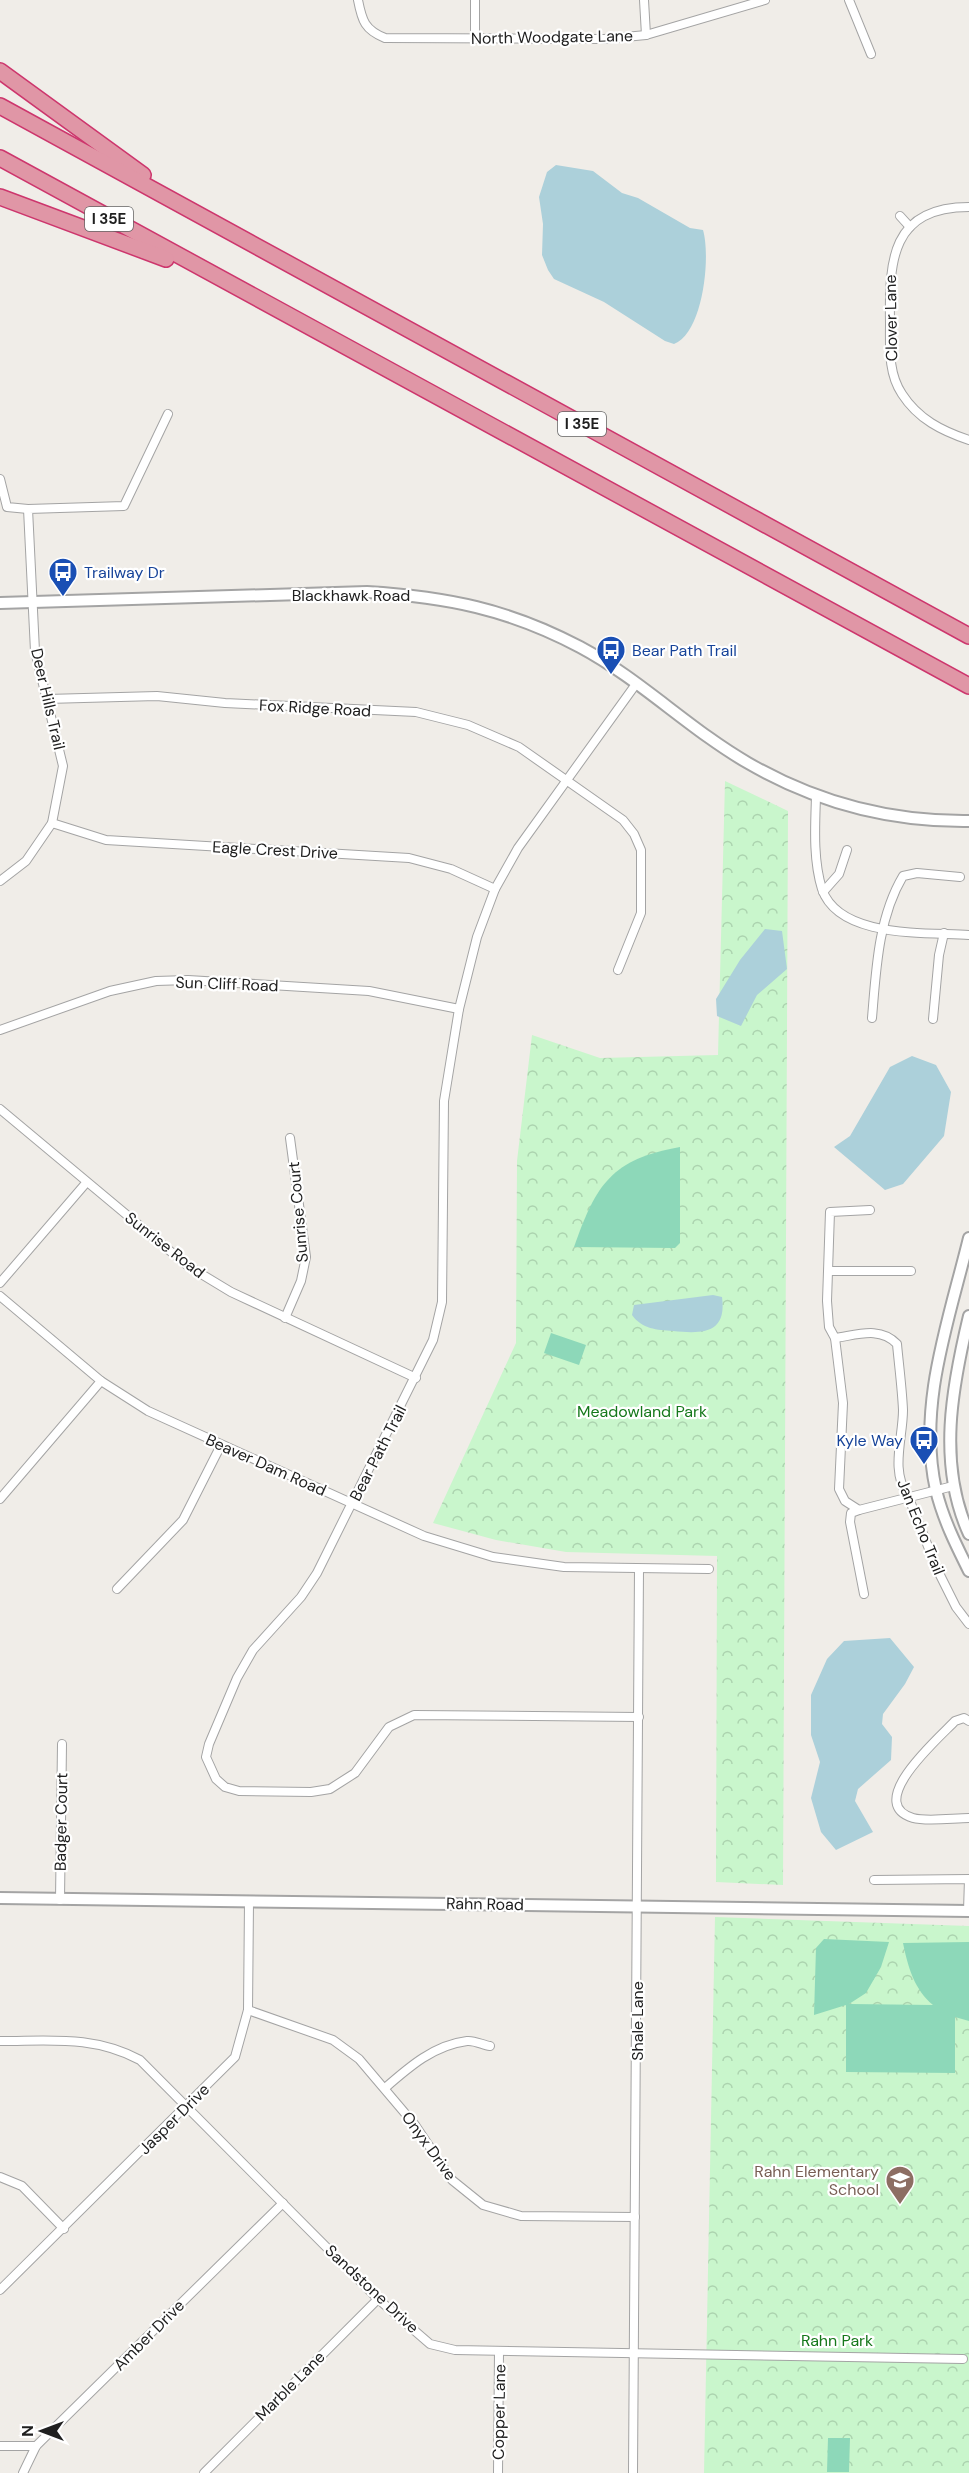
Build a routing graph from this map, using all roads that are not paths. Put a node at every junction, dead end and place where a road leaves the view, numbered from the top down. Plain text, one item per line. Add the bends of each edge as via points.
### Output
1 (358, 0) edge
2 (475, 0) edge
3 (644, 0) edge
4 (765, 0) edge
5 (849, 0) edge
6 (646, 35) junction
7 (475, 39) junction
8 (871, 54) dead end
9 (0, 71) edge
10 (0, 106) edge
11 (0, 158) edge
12 (0, 197) edge
13 (969, 207) edge
14 (194, 212) junction
15 (900, 216) dead end
16 (909, 227) junction
17 (219, 280) junction
18 (168, 414) dead end
19 (969, 440) edge
20 (0, 479) edge
21 (28, 509) junction
22 (0, 603) edge
23 (32, 603) junction
24 (969, 636) edge
25 (636, 684) junction
26 (969, 686) edge
27 (47, 699) junction
28 (568, 779) junction
29 (816, 797) junction
30 (969, 821) edge
31 (52, 823) junction
32 (847, 850) dead end
33 (960, 877) dead end
34 (0, 880) edge
35 (495, 889) junction
36 (823, 892) junction
37 (884, 930) junction
38 (944, 933) junction
39 (969, 935) edge
40 (618, 970) dead end
41 (459, 1009) junction
42 (872, 1018) dead end
43 (933, 1019) dead end
44 (0, 1030) edge
45 (0, 1109) edge
46 (290, 1138) dead end
47 (86, 1183) junction
48 (870, 1210) dead end
49 (969, 1238) edge
50 (829, 1271) junction
51 (911, 1271) dead end
52 (0, 1283) edge
53 (0, 1296) edge
54 (969, 1316) edge
55 (285, 1318) junction
56 (835, 1338) junction
57 (416, 1378) junction
58 (101, 1380) junction
59 (221, 1445) junction
60 (953, 1486) junction
61 (936, 1490) junction
62 (908, 1496) junction
63 (0, 1498) edge
64 (352, 1504) junction
65 (859, 1510) junction
66 (969, 1534) edge
67 (639, 1569) junction
68 (709, 1569) dead end
69 (969, 1571) edge
70 (117, 1589) dead end
71 (864, 1594) dead end
72 (969, 1624) edge
73 (639, 1717) junction
74 (969, 1721) edge
75 (62, 1744) dead end
76 (969, 1818) edge
77 (969, 1879) edge
78 (874, 1880) dead end
79 (0, 1898) edge
80 (60, 1900) junction
81 (249, 1902) junction
82 (638, 1906) junction
83 (969, 1911) edge
84 (248, 2010) junction
85 (0, 2040) edge
86 (490, 2046) dead end
87 (385, 2088) junction
88 (188, 2106) junction
89 (0, 2177) edge
90 (283, 2203) junction
91 (635, 2217) junction
92 (64, 2229) junction
93 (0, 2290) edge
94 (378, 2299) junction
95 (499, 2351) junction
96 (635, 2354) junction
97 (963, 2359) dead end
98 (0, 2446) edge
99 (36, 2446) junction
100 (23, 2473) edge
101 (204, 2473) edge
102 (498, 2473) edge
103 (633, 2473) edge

1 - 7 street, North Woodgate Lane via 362,24 385,38
2 - 7 street
3 - 6 street
4 - 6 street, North Woodgate Lane
5 - 8 street
6 - 7 street, North Woodgate Lane via 604,39
9 - 14 highway
10 - 14 highway, I 35E
11 - 17 highway, I 35E
12 - 17 highway
13 - 16 street, Clover Lane via 949,207 924,216
14 - 24 highway, I 35E
15 - 16 street
16 - 19 street, Clover Lane via 893,253 889,276 890,366 902,394 920,416 945,432
17 - 26 highway, I 35E
18 - 21 street via 124,506
20 - 21 street via 7,507
21 - 23 street, Deer Hills Trail
22 - 23 street, Blackhawk Road
23 - 25 street, Blackhawk Road via 367,592 427,596 485,608 535,625 582,648
23 - 27 street, Deer Hills Trail via 35,651
25 - 28 street, Bear Path Trail
25 - 29 street, Blackhawk Road via 747,763
27 - 28 street, Fox Ridge Road via 157,696 416,712 468,725 509,743
27 - 31 street, Deer Hills Trail via 63,766
28 - 35 street, Bear Path Trail via 518,848
28 - 40 street, Fox Ridge Road via 623,820 641,850 641,913
29 - 30 street, Blackhawk Road via 859,811 903,819
29 - 36 street via 816,856
31 - 34 street, Deer Hills Trail via 26,861
31 - 35 street, Eagle Crest Drive via 106,840 409,858 451,869
32 - 36 street via 839,874
33 - 37 street via 917,873 903,876
35 - 41 street, Bear Path Trail via 477,937
36 - 37 street via 837,910 858,924
37 - 38 street
37 - 42 street
38 - 39 street
38 - 43 street
41 - 44 street, Sun Cliff Road via 369,991 156,981 110,991
41 - 57 street, Bear Path Trail via 444,1101 442,1302 433,1340
45 - 47 street, Sunrise Road
46 - 55 street, Sunrise Court via 306,1257 301,1281
47 - 52 street
47 - 55 street, Sunrise Road via 188,1266
48 - 50 street via 831,1212
49 - 61 street via 933,1390 931,1451
50 - 51 street
50 - 56 street via 829,1327
53 - 58 street, Beaver Dam Road
54 - 60 street via 951,1400
55 - 57 street, Sunrise Road
56 - 62 street, Jan Echo Trail via 856,1333 883,1334 897,1344 903,1407 899,1478
56 - 65 street via 843,1403 839,1489 845,1501
57 - 64 street, Bear Path Trail
58 - 59 street, Beaver Dam Road via 148,1411
58 - 63 street
59 - 64 street, Beaver Dam Road
59 - 70 street via 183,1520
60 - 61 street
60 - 66 street
61 - 62 street
61 - 69 street
62 - 65 street
62 - 72 street, Jan Echo Trail via 937,1569
64 - 67 street, Beaver Dam Road via 424,1536 493,1557 564,1567
64 - 73 street, Bear Path Trail via 302,1597 253,1650 237,1678 206,1757 216,1779 225,1786 239,1791 330,1789 355,1773 389,1727 414,1715
65 - 71 street via 851,1513 850,1522
67 - 68 street, Beaver Dam Road
67 - 73 street, Shale Lane
73 - 82 street, Shale Lane
74 - 76 street via 955,1721 904,1777 896,1793 902,1811 913,1818
75 - 80 street, Badger Court
77 - 78 street
77 - 83 street
79 - 80 street, Rahn Road
80 - 81 street, Rahn Road
81 - 82 street, Rahn Road
81 - 84 street, Jasper Drive
82 - 83 street, Rahn Road
82 - 91 street, Shale Lane
84 - 87 street, Onyx Drive via 333,2040 359,2059
84 - 88 street, Jasper Drive via 235,2057
85 - 88 street, Sandstone Drive via 92,2042 118,2048 140,2060
86 - 87 street via 469,2041 435,2051
87 - 91 street, Onyx Drive via 452,2180 483,2205 521,2216
88 - 90 street, Sandstone Drive
88 - 92 street, Jasper Drive
89 - 92 street via 22,2186
90 - 94 street, Sandstone Drive
90 - 99 street, Amber Drive
91 - 96 street, Shale Lane
92 - 93 street, Jasper Drive
94 - 95 street, Sandstone Drive via 430,2344 455,2350
94 - 101 street, Marble Lane
95 - 96 street, Sandstone Drive
95 - 102 street, Copper Lane
96 - 97 street, Sandstone Drive
96 - 103 street, Shale Lane
98 - 99 street
99 - 100 street, Amber Drive

